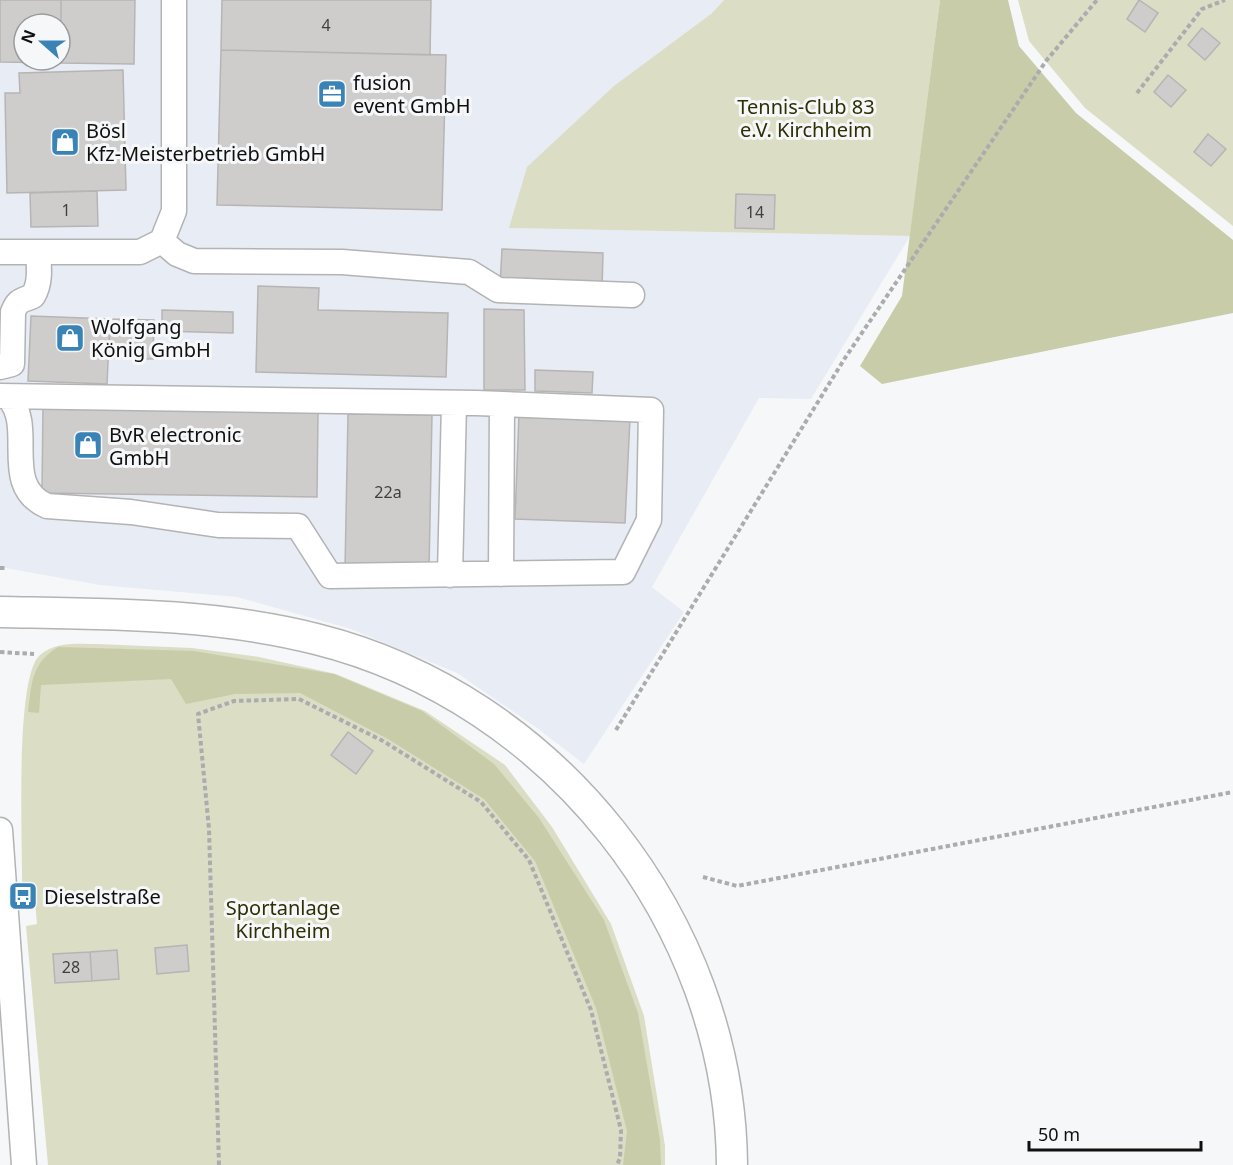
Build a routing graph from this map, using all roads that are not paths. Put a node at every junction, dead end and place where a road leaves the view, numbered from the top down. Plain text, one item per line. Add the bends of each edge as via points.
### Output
1 (174, 0) edge
2 (162, 241) junction
3 (0, 252) edge
4 (38, 252) junction
5 (632, 295) dead end
6 (0, 367) edge
7 (5, 397) edge
8 (454, 403) junction
9 (502, 405) junction
10 (501, 574) junction
11 (450, 575) junction
12 (0, 612) edge
13 (0, 830) edge
14 (24, 1165) edge
15 (732, 1165) edge

1 - 2 street via 174,211
2 - 4 street via 140,252
2 - 5 street via 177,254 194,261 342,262 469,272 498,290
3 - 4 street
4 - 6 street via 39,283 33,296 16,304 12,364
7 - 8 street
7 - 11 street via 16,408 20,474 30,497 47,506 131,512 218,525 298,526 330,576
8 - 9 street
8 - 11 street
9 - 10 street
9 - 10 street via 651,410 649,520 623,572
10 - 11 street
12 - 15 main road via 201,617 318,639 370,656 467,701 526,745 569,782 607,824 663,907 691,962 710,1017 724,1077
13 - 14 street

